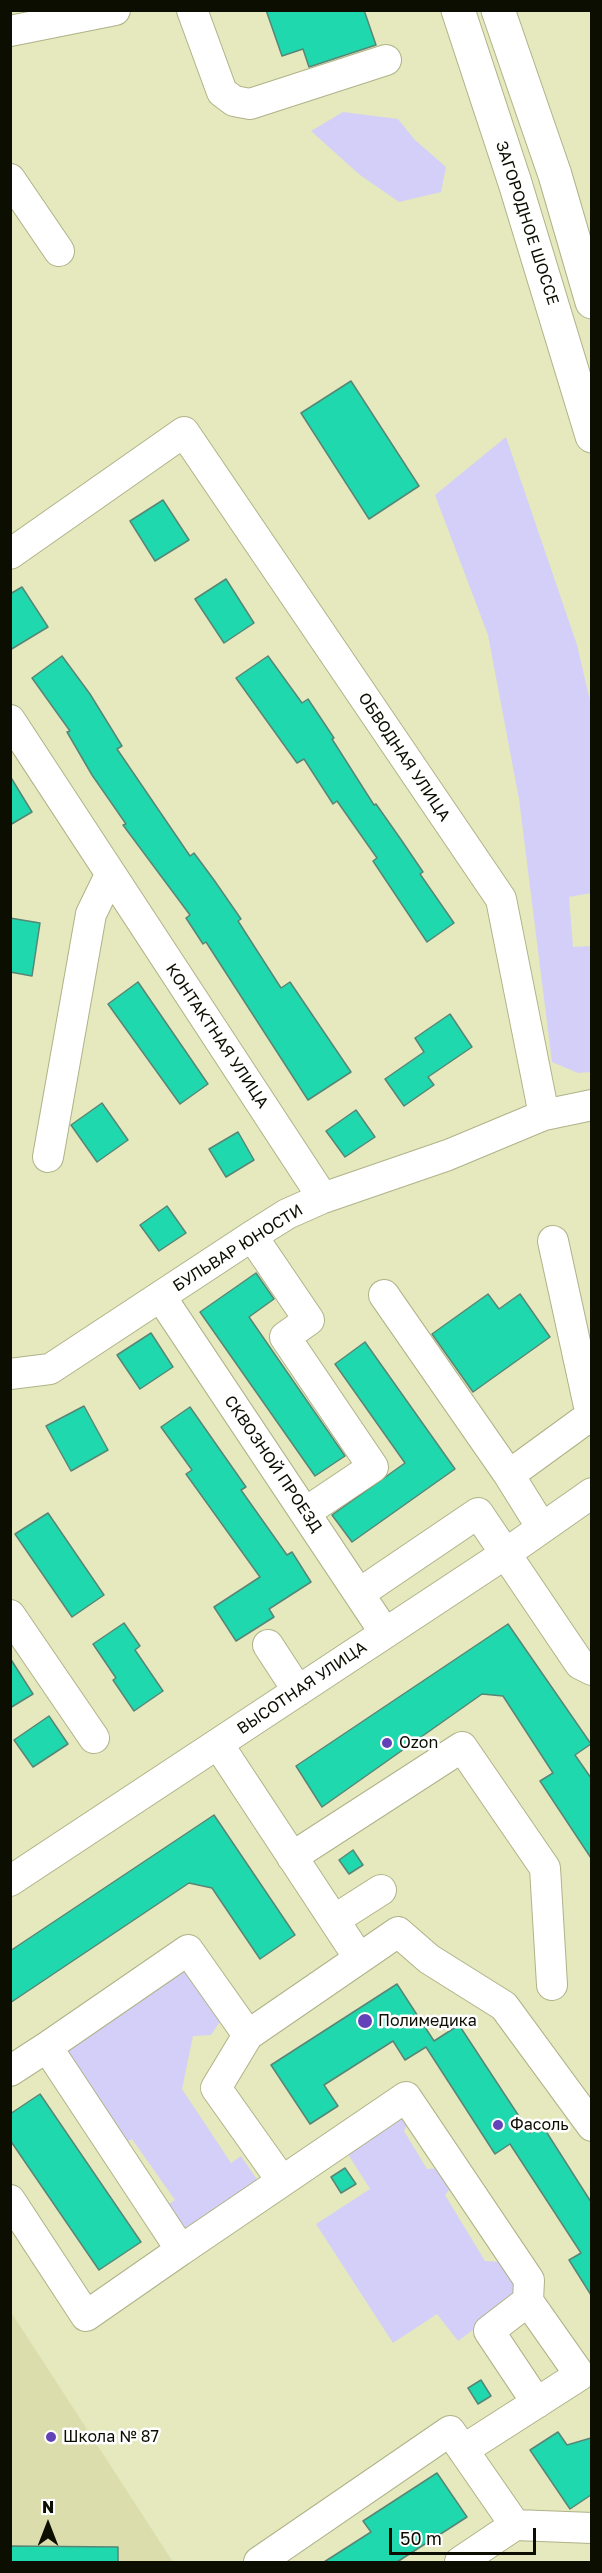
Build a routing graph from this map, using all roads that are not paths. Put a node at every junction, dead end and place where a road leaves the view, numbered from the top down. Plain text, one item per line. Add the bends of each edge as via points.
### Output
1 (115, 10) edge
2 (192, 10) edge
3 (458, 10) edge
4 (498, 10) edge
5 (10, 31) edge
6 (386, 60) dead end
7 (10, 179) edge
8 (59, 251) dead end
9 (591, 302) edge
10 (591, 436) edge
11 (10, 554) edge
12 (14, 733) edge
13 (110, 875) junction
14 (591, 1105) edge
15 (544, 1115) junction
16 (48, 1157) dead end
17 (323, 1198) junction
18 (252, 1236) junction
19 (553, 1241) dead end
20 (384, 1295) dead end
21 (161, 1297) junction
22 (10, 1374) edge
23 (591, 1418) edge
24 (509, 1474) junction
25 (591, 1493) edge
26 (306, 1512) junction
27 (542, 1528) junction
28 (505, 1554) junction
29 (360, 1593) junction
30 (10, 1615) edge
31 (385, 1633) junction
32 (268, 1645) dead end
33 (591, 1670) edge
34 (298, 1691) junction
35 (94, 1738) dead end
36 (218, 1744) junction
37 (292, 1857) junction
38 (10, 1881) edge
39 (381, 1890) dead end
40 (334, 1920) junction
41 (359, 1958) junction
42 (552, 1985) dead end
43 (248, 2035) junction
44 (47, 2047) junction
45 (10, 2071) edge
46 (591, 2126) edge
47 (282, 2181) junction
48 (10, 2200) edge
49 (181, 2250) junction
50 (528, 2301) junction
51 (537, 2403) junction
52 (463, 2450) junction
53 (515, 2525) junction
54 (591, 2527) edge
55 (473, 2559) edge
56 (258, 2562) edge

1 - 5 street
2 - 6 street via 222,92 234,101 249,104
3 - 10 highway, ЗАГОРОДНОЕ ШОССЕ via 519,195
4 - 9 highway via 555,175
7 - 8 street
11 - 15 street, ОБВОДНАЯ УЛИЦА via 183,432 501,899
12 - 13 street, КОНТАКТНАЯ УЛИЦА
13 - 16 street via 91,914
13 - 17 street, КОНТАКТНАЯ УЛИЦА
14 - 15 street, БУЛЬВАР ЮНОСТИ
15 - 17 street, БУЛЬВАР ЮНОСТИ via 448,1155
17 - 18 street, БУЛЬВАР ЮНОСТИ
18 - 21 street, БУЛЬВАР ЮНОСТИ
18 - 26 street via 309,1320 285,1337 373,1467
19 - 23 street
20 - 24 street
21 - 22 street, БУЛЬВАР ЮНОСТИ via 50,1369
21 - 26 street, СКВОЗНОЙ ПРОЕЗД
23 - 24 street
24 - 27 street
25 - 27 street, ВЫСОТНАЯ УЛИЦА
26 - 29 street, СКВОЗНОЙ ПРОЕЗД
27 - 28 street, ВЫСОТНАЯ УЛИЦА
28 - 29 street via 478,1513
28 - 31 street, ВЫСОТНАЯ УЛИЦА
28 - 33 street via 580,1664
29 - 31 street, СКВОЗНОЙ ПРОЕЗД
30 - 35 street
31 - 34 street, ВЫСОТНАЯ УЛИЦА
32 - 34 street
34 - 36 street, ВЫСОТНАЯ УЛИЦА
36 - 37 street
36 - 38 street, ВЫСОТНАЯ УЛИЦА
37 - 40 street
37 - 42 street via 462,1746 545,1868
39 - 40 street
40 - 41 street
41 - 43 street
41 - 46 street via 398,1932 429,1959 504,2006
43 - 44 street via 188,1950
43 - 47 street via 216,2088
44 - 45 street
44 - 49 street
47 - 49 street
47 - 50 street via 406,2097 529,2280
48 - 49 street via 86,2316
50 - 51 street via 489,2331
50 - 51 street via 580,2375
51 - 52 street
52 - 53 street
52 - 56 street via 450,2431
53 - 54 street
53 - 55 street

